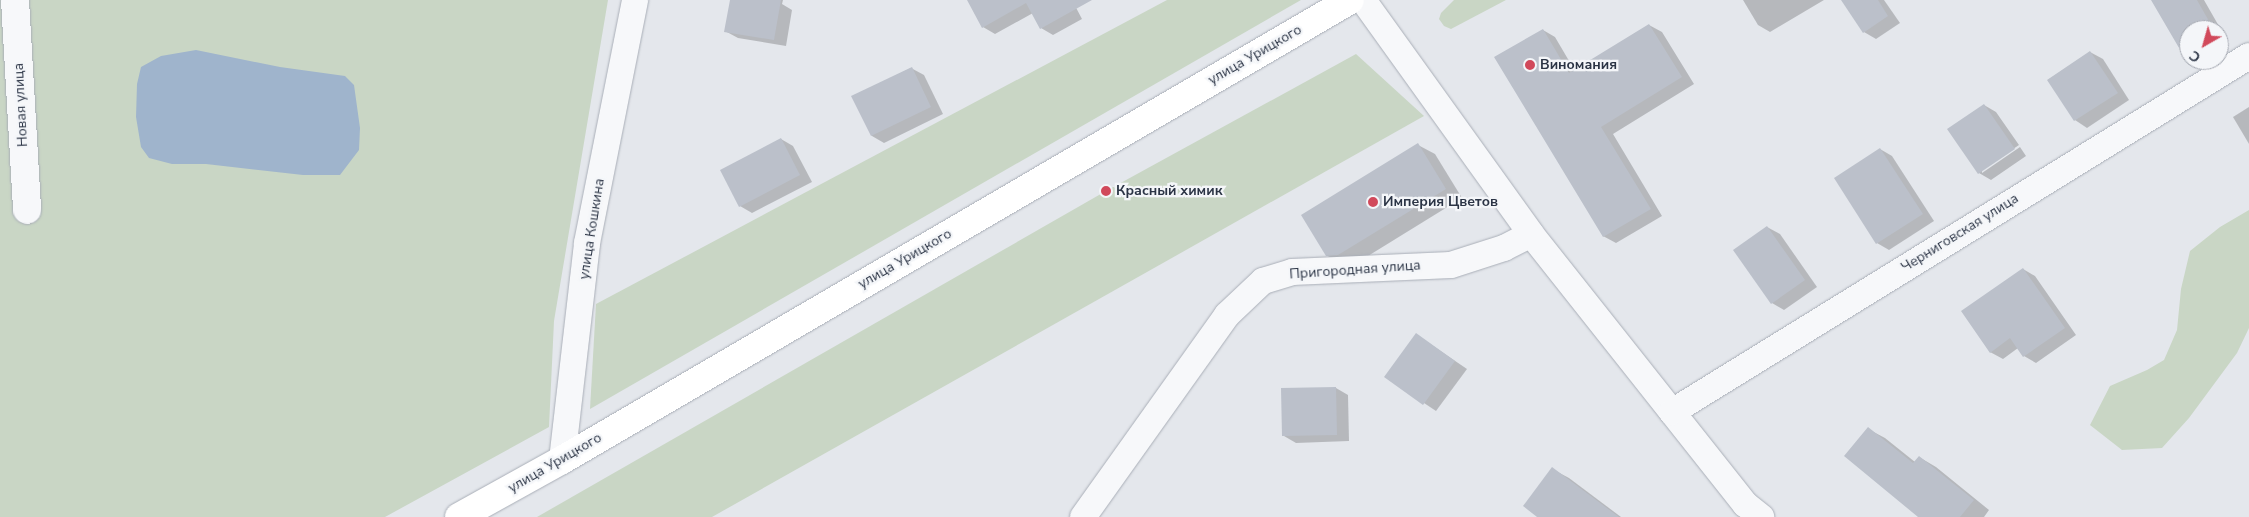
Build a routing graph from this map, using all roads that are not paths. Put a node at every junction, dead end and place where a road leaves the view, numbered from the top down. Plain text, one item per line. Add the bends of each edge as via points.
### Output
1 (15, 0) edge
2 (635, 0) edge
3 (1350, 0) edge
4 (1362, 0) edge
5 (2249, 56) edge
6 (28, 210) dead end
7 (1530, 234) junction
8 (1672, 412) junction
9 (562, 460) junction
10 (459, 517) edge
11 (1083, 517) edge
12 (1761, 517) edge

1 - 6 street, Новая улица
2 - 9 street, улица Кошкина via 588,243
3 - 9 main road, улица Урицкого
4 - 7 street
5 - 8 street, Черниговская улица
7 - 8 street
7 - 11 street, Пригородная улица via 1504,248 1451,265 1292,272 1263,281 1227,315
8 - 12 street via 1745,504
9 - 10 main road, улица Урицкого

